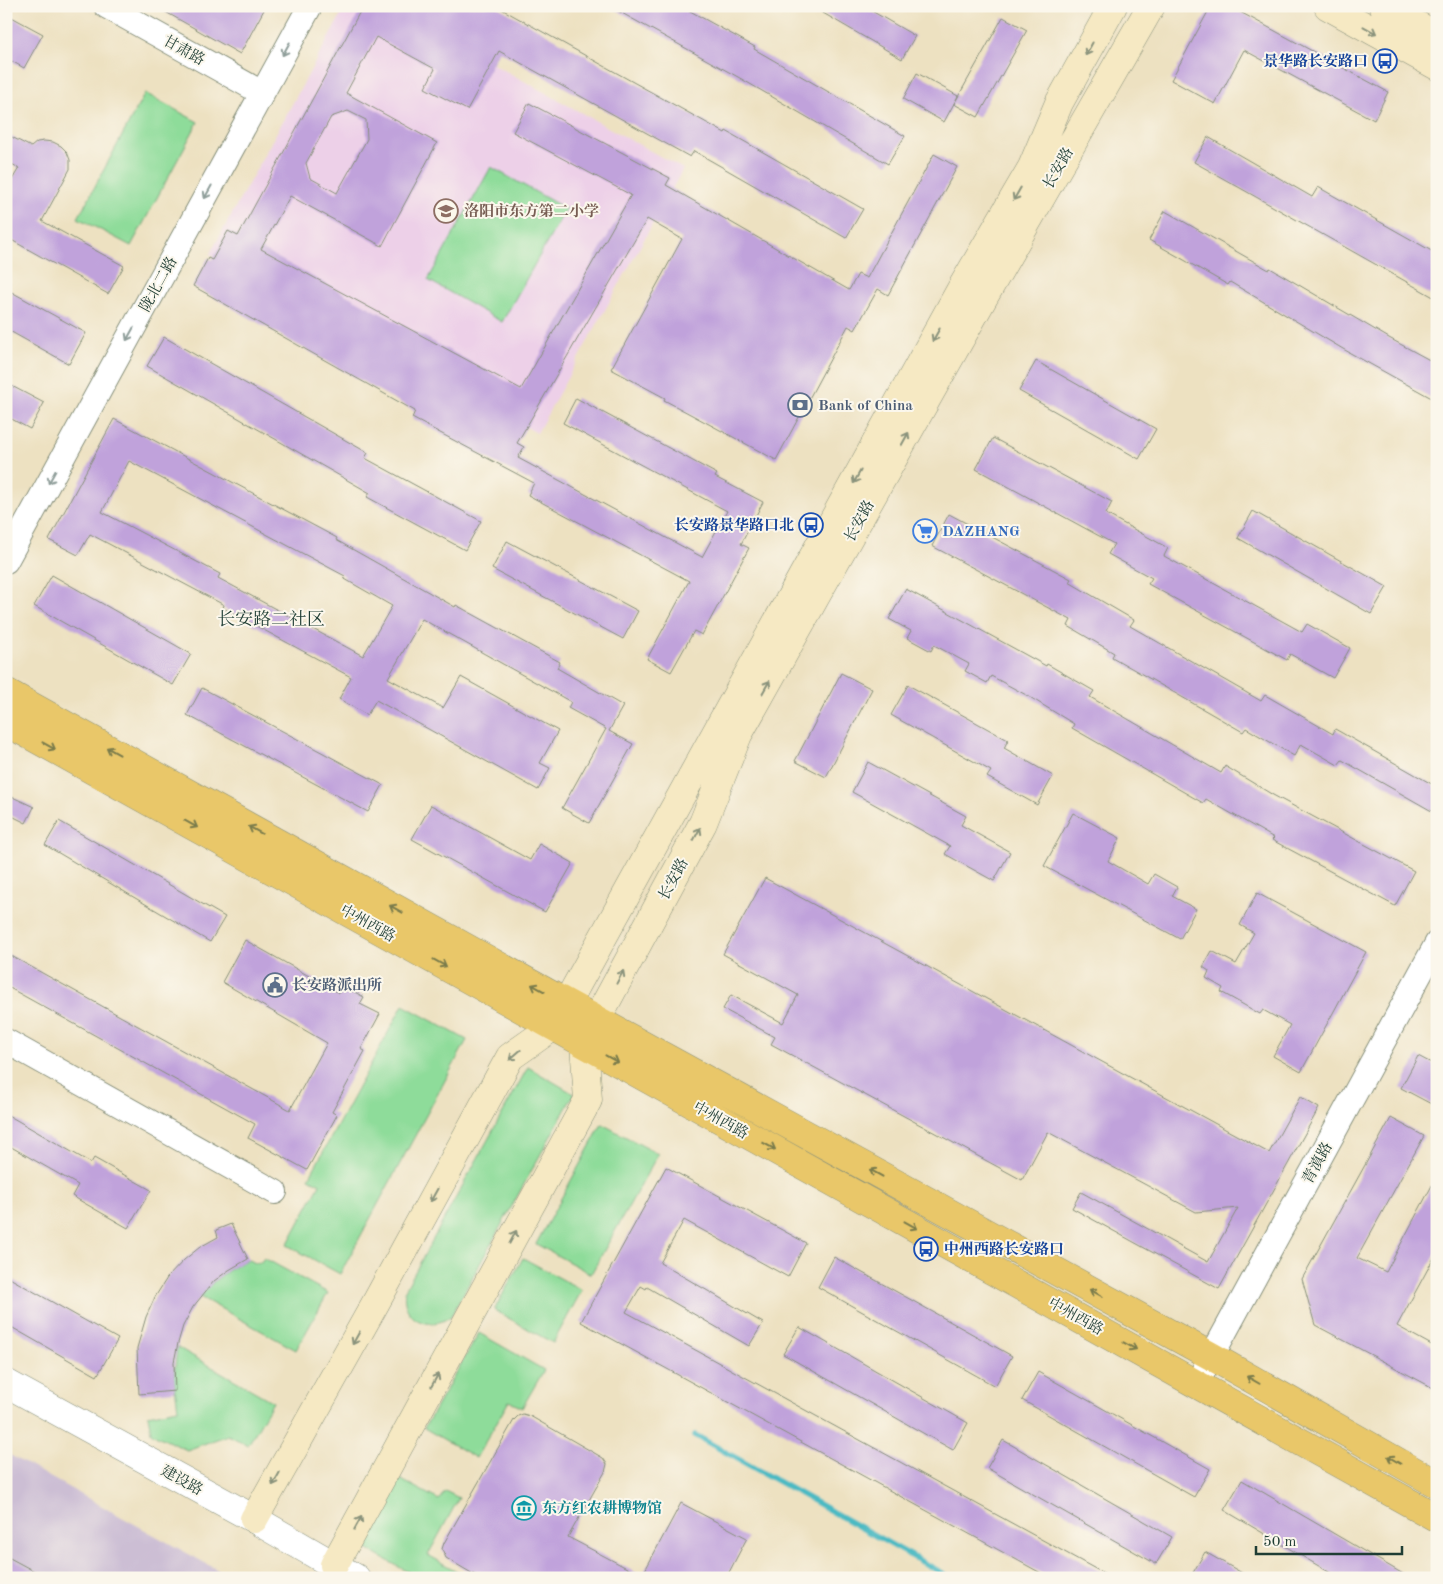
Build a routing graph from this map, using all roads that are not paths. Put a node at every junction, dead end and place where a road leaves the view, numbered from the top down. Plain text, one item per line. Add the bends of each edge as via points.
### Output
1 (106, 6) edge
2 (310, 6) edge
3 (1113, 6) edge
4 (1151, 6) edge
5 (1328, 6) edge
6 (1383, 6) edge
7 (1437, 36) edge
8 (1437, 66) edge
9 (262, 93) junction
10 (6, 562) edge
11 (6, 692) edge
12 (6, 722) edge
13 (1437, 944) edge
14 (560, 1015) junction
15 (590, 1032) junction
16 (6, 1040) edge
17 (275, 1192) dead end
18 (1211, 1356) junction
19 (6, 1383) edge
20 (1197, 1383) junction
21 (6, 1401) edge
22 (1437, 1484) edge
23 (1437, 1518) edge
24 (254, 1519) junction
25 (338, 1574) edge

1 - 9 street, 甘肃路
2 -> 9 street, 陇北二路
3 -> 14 main road, 长安路 via 1059,103 1032,167 962,287
15 -> 4 main road, 长安路 via 703,823 738,735
5 -> 8 main road
6 - 7 main road
9 -> 10 street, 陇北二路
14 -> 11 main road, 中州西路
12 -> 14 main road, 中州西路
13 - 18 street, 青滇路
14 - 15 main road, 中州西路
14 -> 24 main road via 510,1057
18 -> 15 main road, 中州西路
15 -> 20 main road, 中州西路
25 -> 15 main road via 588,1100
16 - 17 street
18 - 20 street, 青滇路
22 -> 18 main road, 中州西路
19 - 24 street, 建设路
20 - 23 main road, 中州西路
21 - 25 street, 建设路 via 242,1529
24 - 25 street, 建设路

